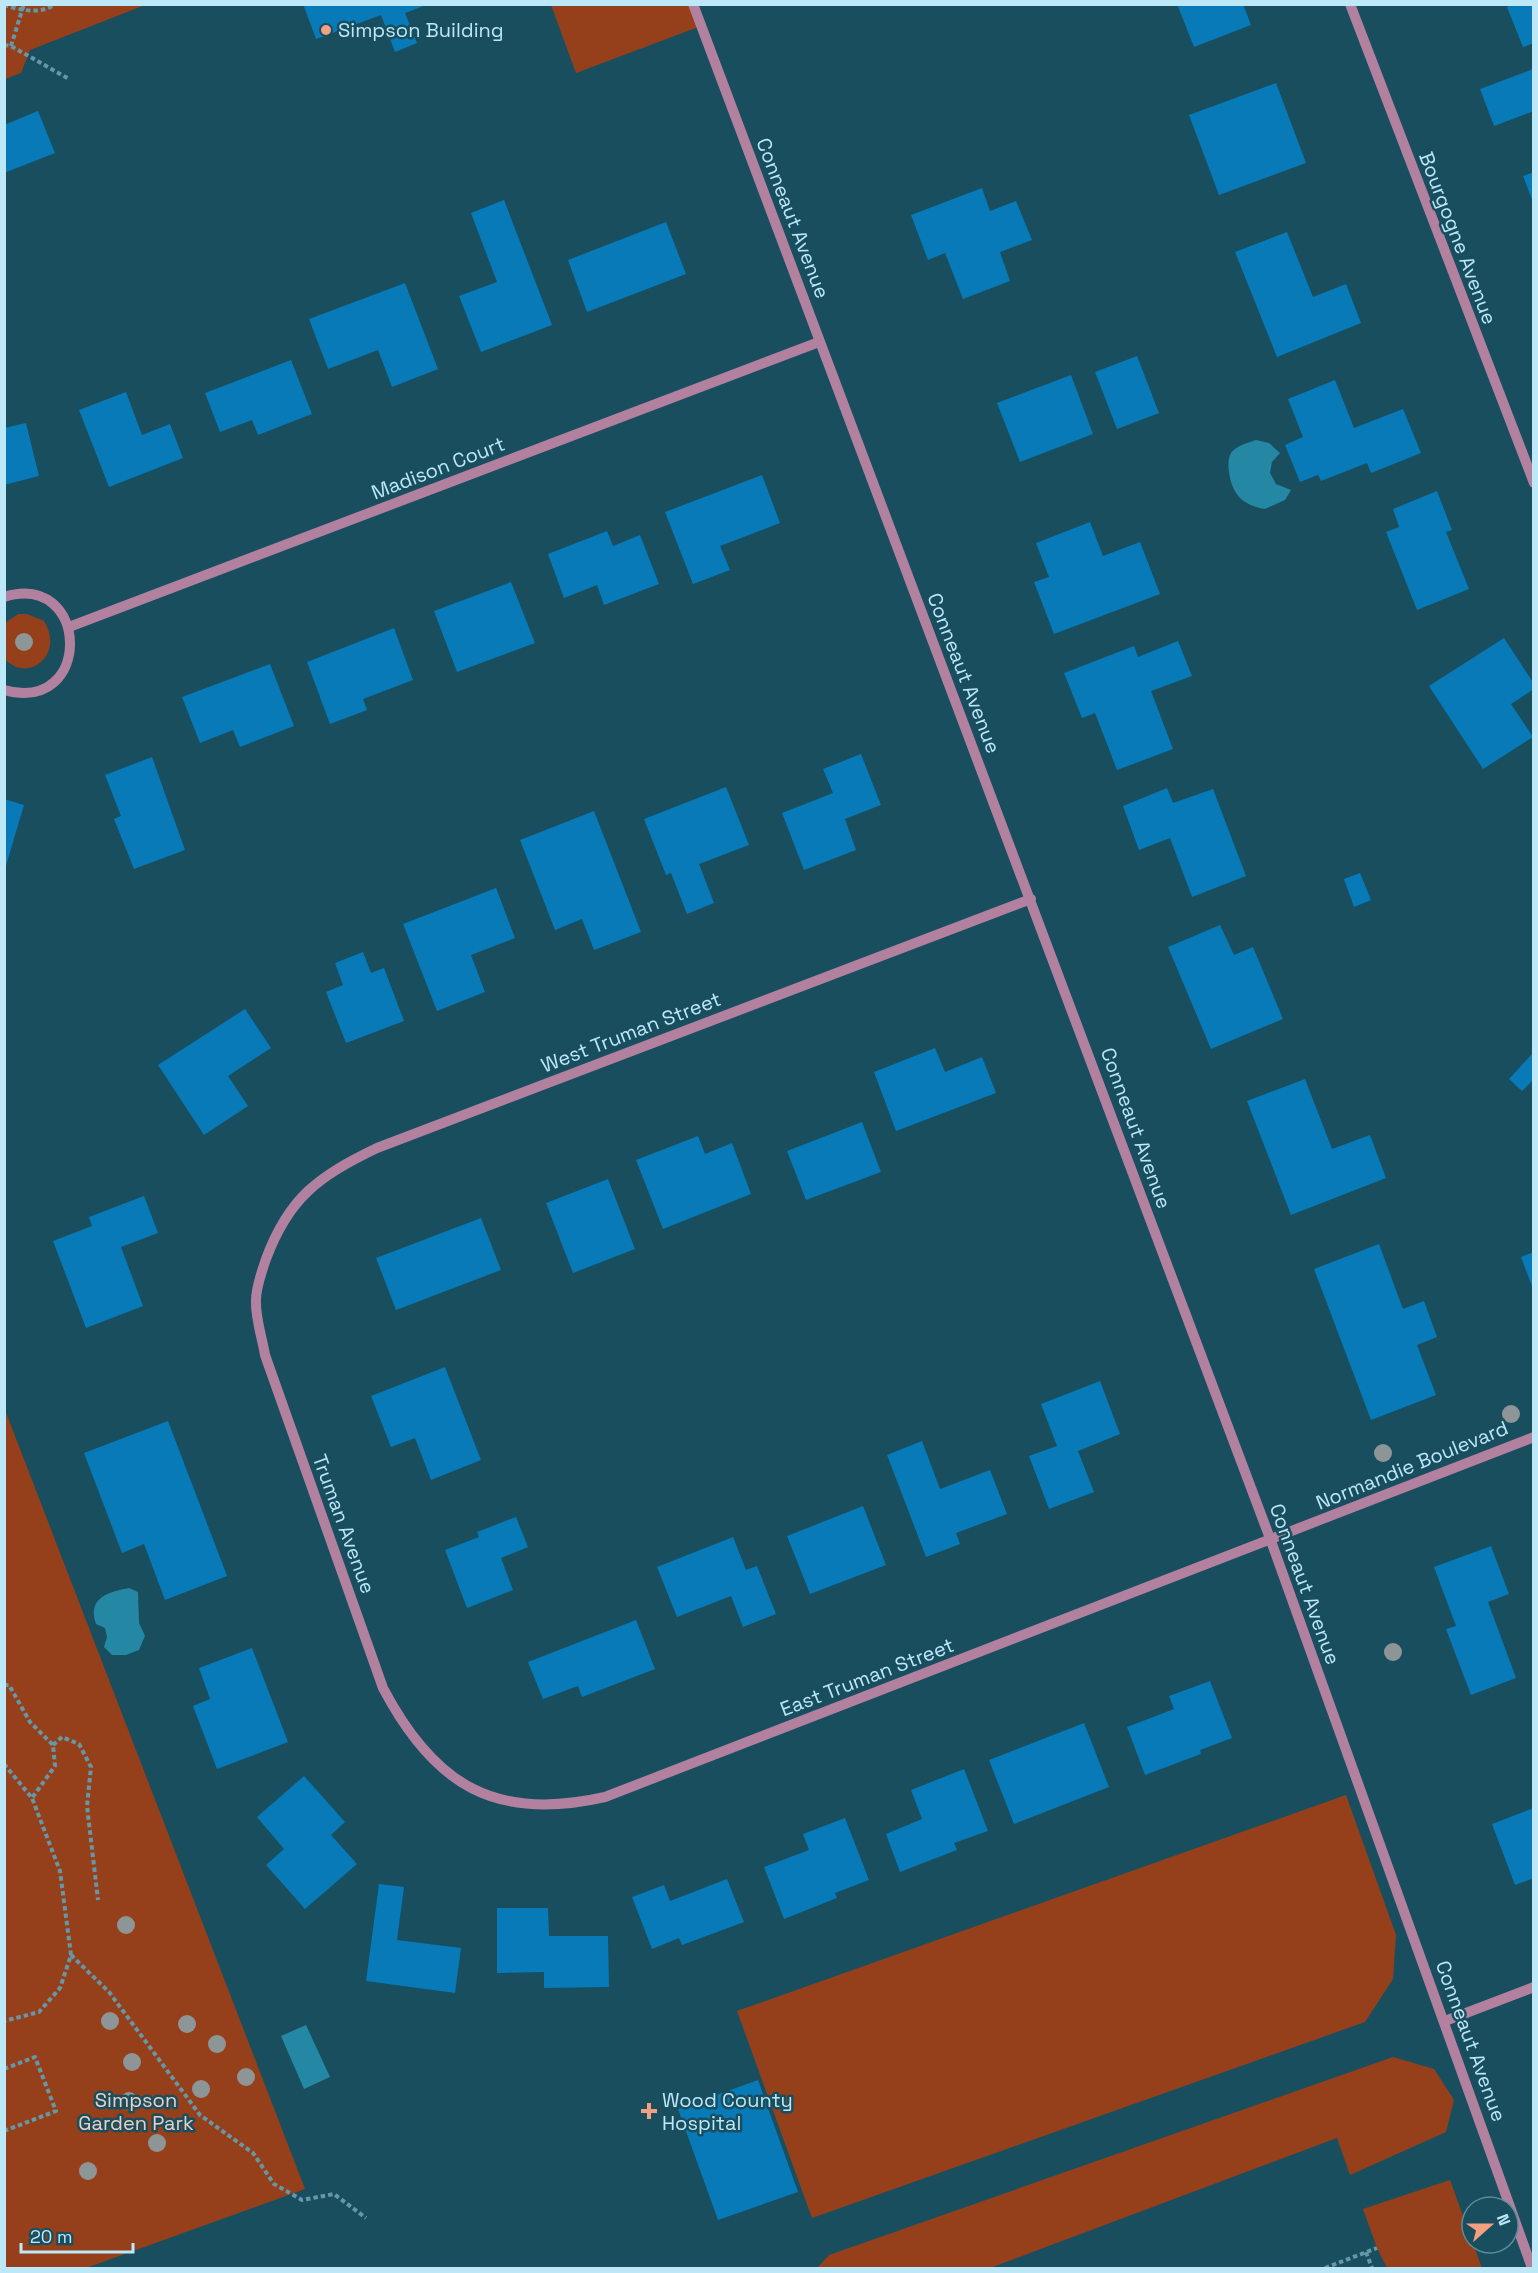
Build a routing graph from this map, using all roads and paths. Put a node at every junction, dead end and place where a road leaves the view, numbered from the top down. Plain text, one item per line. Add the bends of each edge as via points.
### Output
1 (24, 4) edge
2 (55, 4) edge
3 (693, 4) edge
4 (1350, 4) edge
5 (4, 5) edge
6 (23, 10) junction
7 (4, 45) edge
8 (11, 46) junction
9 (69, 79) dead end
10 (819, 342) junction
11 (1533, 483) edge
12 (4, 597) edge
13 (69, 627) junction
14 (4, 690) edge
15 (1030, 899) junction
16 (273, 1240) joint
17 (1533, 1437) edge
18 (1271, 1541) junction
19 (4, 1685) edge
20 (53, 1745) junction
21 (4, 1764) edge
22 (470, 1789) joint
23 (32, 1798) junction
24 (98, 1900) dead end
25 (71, 1955) junction
26 (1533, 1987) edge
27 (4, 2021) edge
28 (1444, 2021) junction
29 (4, 2069) edge
30 (4, 2131) edge
31 (366, 2218) dead end
32 (1377, 2248) dead end
33 (1366, 2252) junction
34 (1325, 2268) edge
35 (1372, 2268) edge
36 (1532, 2268) edge

1 - 6 path
2 - 6 path via 49,9
3 - 10 street, Conneaut Avenue
4 - 11 street, Bourgogne Avenue
5 - 6 path
6 - 8 path
7 - 8 path
8 - 9 path
10 - 13 street, Madison Court
10 - 15 street, Conneaut Avenue
12 - 13 street via 33,595 49,601
13 - 14 street via 70,659 51,684 22,693
15 - 16 street, West Truman Street via 377,1148 335,1168 310,1187
15 - 18 street, Conneaut Avenue
16 - 22 street, Truman Avenue via 255,1299 265,1355 282,1408 383,1688 430,1760
17 - 18 street, Normandie Boulevard
18 - 22 street, East Truman Street via 605,1797 542,1806 511,1802
18 - 28 street, Conneaut Avenue
19 - 20 path via 9,1685 30,1722
20 - 23 path via 56,1766
20 - 24 path via 62,1737 79,1744 91,1767 87,1806
21 - 23 path
23 - 25 path via 60,1871
25 - 27 path via 60,1988 39,2012
25 - 31 path via 109,1992 200,2115 253,2153 274,2184 302,2200 334,2194
26 - 28 street
28 - 36 street, Conneaut Avenue
29 - 30 path via 35,2057 56,2111
32 - 33 path
33 - 34 path
33 - 35 path

